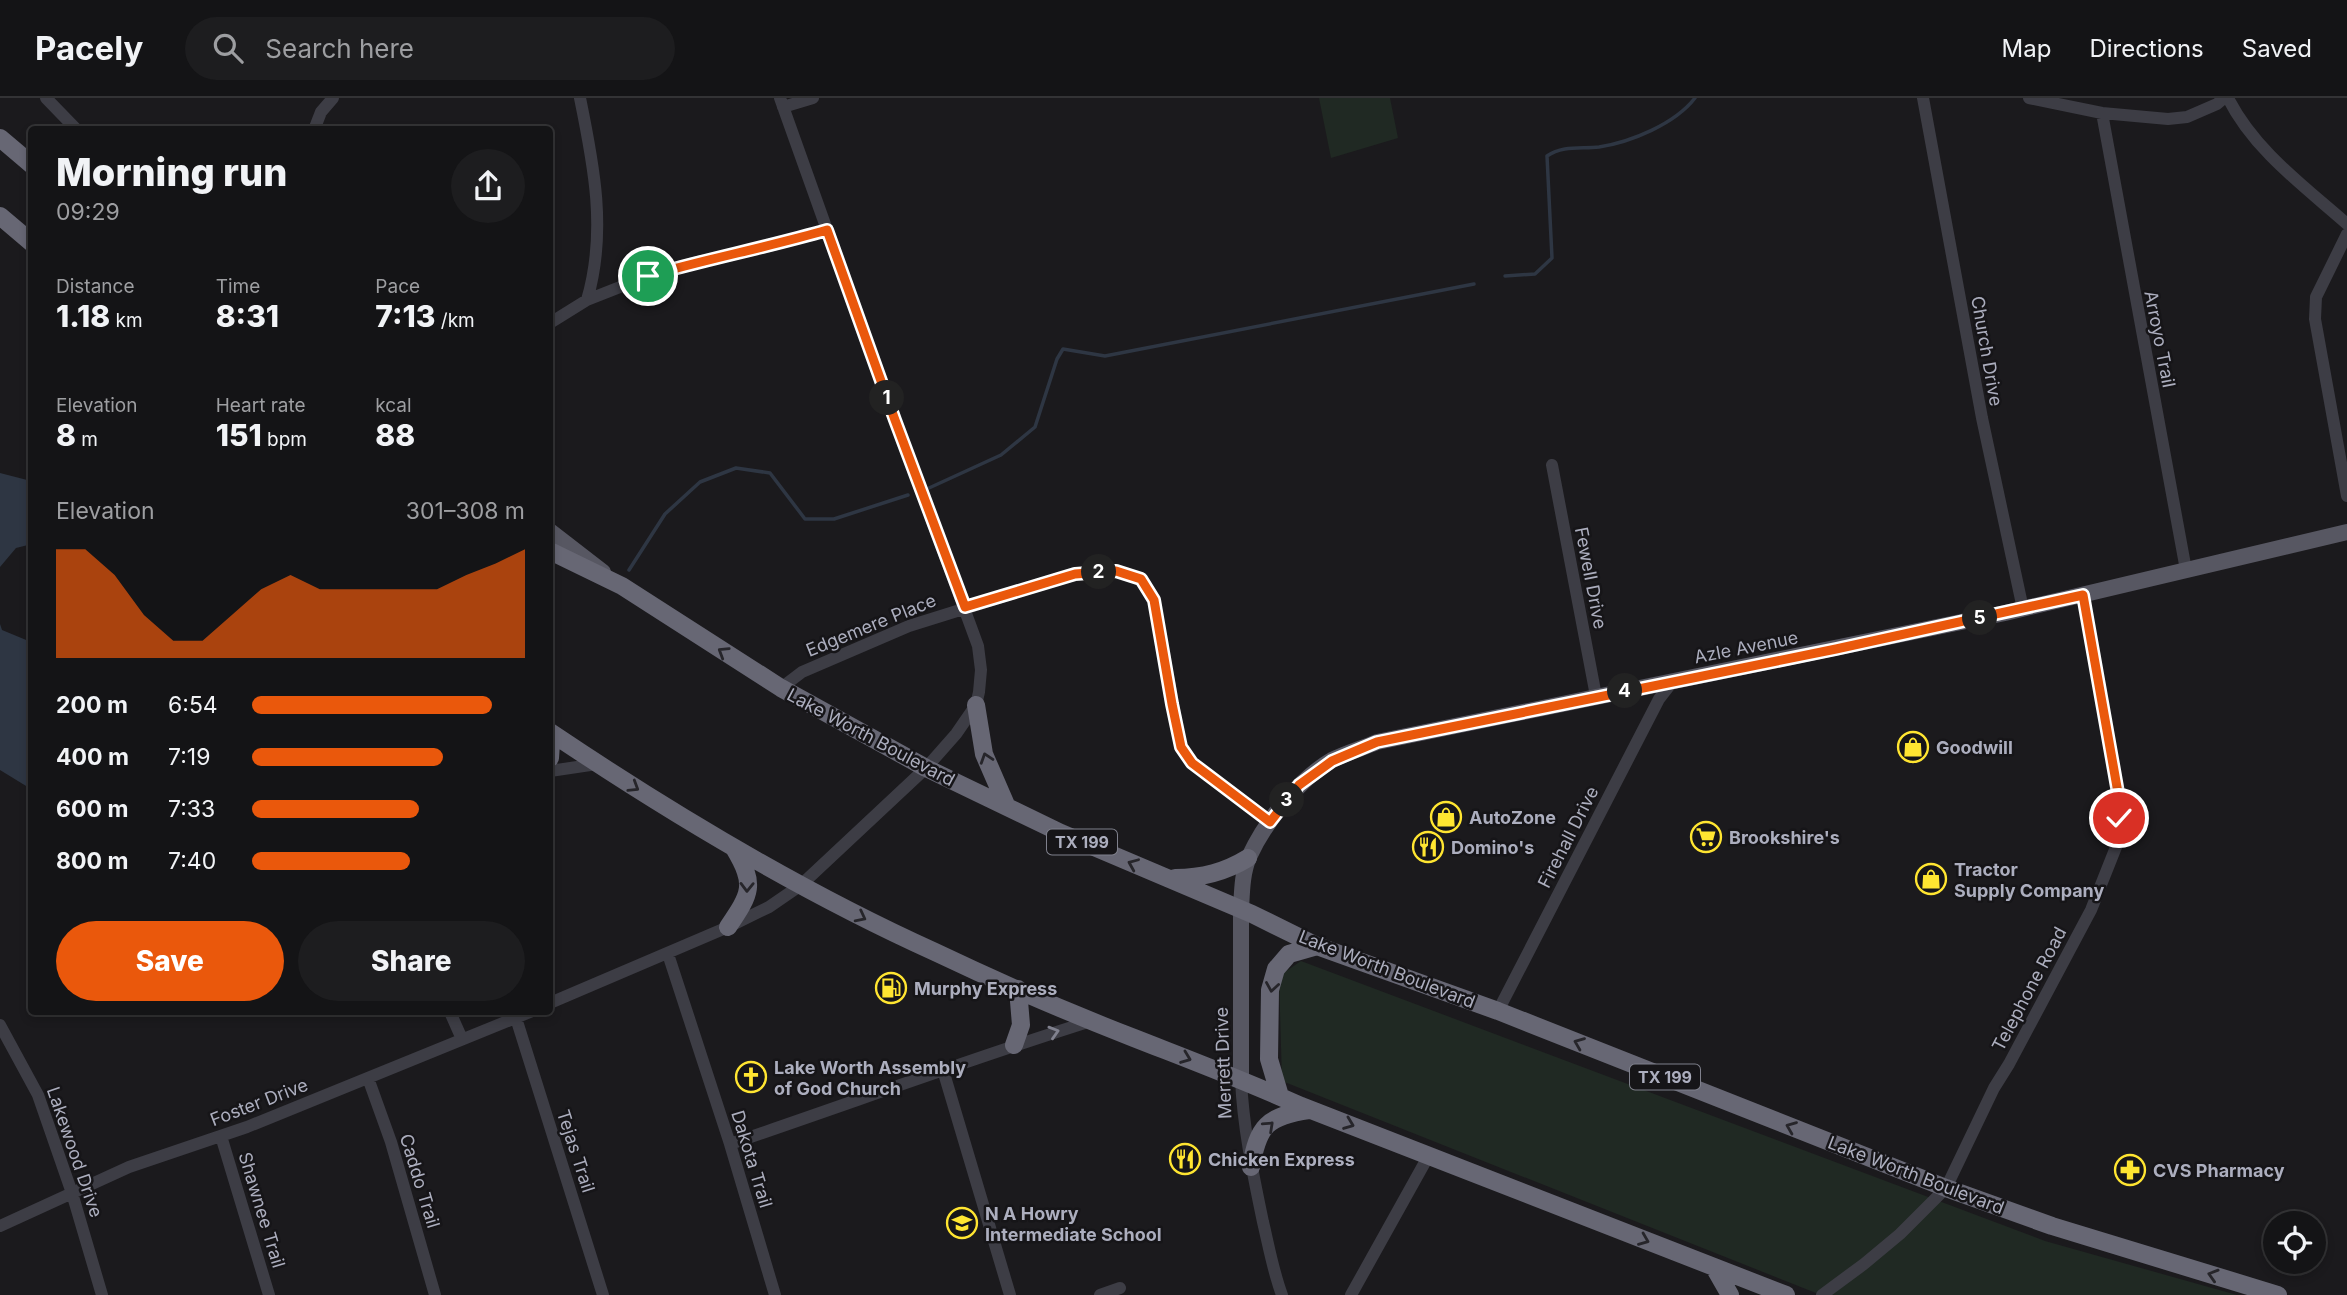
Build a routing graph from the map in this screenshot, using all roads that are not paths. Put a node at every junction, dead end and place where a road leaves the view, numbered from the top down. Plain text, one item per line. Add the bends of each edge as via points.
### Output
1 (46, 98) edge
2 (333, 98) edge
3 (580, 98) edge
4 (813, 98) edge
5 (1923, 98) edge
6 (2029, 98) edge
7 (2226, 98) edge
8 (782, 103) edge
9 (2102, 113) junction
10 (73, 126) edge
11 (316, 126) edge
12 (0, 138) edge
13 (28, 162) edge
14 (0, 216) edge
15 (2347, 224) edge
16 (827, 230) junction
17 (2347, 234) edge
18 (28, 240) edge
19 (587, 300) junction
20 (553, 321) edge
21 (1552, 466) dead end
22 (2347, 496) edge
23 (2347, 532) edge
24 (553, 533) edge
25 (553, 552) edge
26 (2186, 570) junction
27 (622, 586) junction
28 (2083, 595) junction
29 (965, 607) junction
30 (2022, 609) junction
31 (1673, 681) junction
32 (781, 688) junction
33 (1596, 696) junction
34 (976, 705) junction
35 (553, 734) edge
36 (597, 764) junction
37 (926, 768) junction
38 (553, 771) edge
39 (1007, 807) junction
40 (1270, 822) junction
41 (732, 845) junction
42 (1248, 858) junction
43 (1166, 878) junction
44 (801, 885) junction
45 (1241, 910) junction
46 (728, 928) junction
47 (1317, 946) junction
48 (668, 954) junction
49 (1018, 989) junction
50 (553, 1002) edge
51 (1498, 1011) junction
52 (451, 1015) edge
53 (523, 1015) edge
54 (516, 1018) junction
55 (1093, 1020) junction
56 (0, 1026) edge
57 (462, 1039) junction
58 (1014, 1045) junction
59 (6, 1049) edge
60 (943, 1070) junction
61 (368, 1078) junction
62 (1241, 1079) junction
63 (1280, 1096) junction
64 (1311, 1110) junction
65 (221, 1136) junction
66 (730, 1144) junction
67 (1429, 1155) junction
68 (1251, 1167) junction
69 (1945, 1188) junction
70 (72, 1193) junction
71 (0, 1226) edge
72 (1714, 1267) junction
73 (1120, 1289) dead end
74 (102, 1295) edge
75 (269, 1295) edge
76 (435, 1295) edge
77 (603, 1295) edge
78 (775, 1295) edge
79 (1010, 1295) edge
80 (1100, 1295) edge
81 (1282, 1295) edge
82 (1351, 1295) edge
83 (1730, 1295) edge
84 (1786, 1295) edge
85 (1822, 1295) edge
86 (2278, 1295) edge

1 - 10 street
2 - 11 street
3 - 19 street via 598,199 597,258
4 - 8 street
5 - 30 street, Church Drive
6 - 9 street
7 - 9 street via 2187,117
7 - 15 street via 2273,159
8 - 16 street
9 - 26 street, Arroyo Trail
12 - 13 highway
14 - 18 highway
16 - 19 street via 682,266
16 - 29 street
17 - 22 street via 2316,297 2315,319
19 - 20 street
21 - 33 street, Fewell Drive
23 - 26 main road, Azle Avenue
24 - 27 main road, Lake Worth Boulevard / TX 199
25 - 27 highway, TX 199
26 - 28 main road, Azle Avenue
32 -> 27 highway, Lake Worth Boulevard / TX 199
28 - 30 main road, Azle Avenue
28 - 69 street, Telephone Road via 2120,804 2118,842 2091,910
29 - 32 street, Edgemere Place via 802,672
29 - 34 street via 981,670
29 - 40 street, Edgemere Place via 1075,574 1116,571 1141,579 1154,600 1181,747 1192,763
30 - 31 main road, Azle Avenue
31 - 33 main road, Azle Avenue
31 - 51 street, Firehall Drive via 1659,699
32 - 37 highway, Lake Worth Boulevard / TX 199
33 - 40 main road, Azle Avenue via 1377,742 1332,761 1299,785
34 - 37 street
39 -> 34 highway via 984,754
35 - 36 highway
36 - 38 street
36 -> 41 highway
37 - 39 highway, Lake Worth Boulevard / TX 199
37 - 44 street
43 -> 39 highway, Lake Worth Boulevard / TX 199
40 - 42 main road, Azle Avenue
41 - 44 highway
41 -> 46 highway via 744,865 749,890
42 - 43 highway via 1230,869 1196,878
42 - 45 main road, Azle Avenue
43 - 45 highway, Lake Worth Boulevard / TX 199
44 - 46 street
44 -> 49 highway
45 - 47 highway, Lake Worth Boulevard / TX 199
45 - 62 main road, Merrett Drive
46 - 48 street
47 - 51 highway, Lake Worth Boulevard / TX 199
47 -> 63 highway via 1289,954 1276,969 1270,990 1269,1059
48 - 50 street
48 - 66 street, Dakota Trail
49 - 55 highway
49 - 58 highway via 1021,1025
69 -> 51 highway, Lake Worth Boulevard / TX 199
52 - 57 street
53 - 54 street, Foster Drive
54 - 57 street, Foster Drive
54 - 77 street, Tejas Trail
58 -> 55 street
55 -> 62 highway
56 - 59 street, Lakewood Drive
57 - 61 street, Foster Drive
58 - 60 street
59 - 70 street, Lakewood Drive via 38,1095
60 - 66 street
60 - 79 street
61 - 65 street, Foster Drive
61 - 76 street, Caddo Trail
62 - 63 highway
62 - 68 street, Merrett Drive
63 - 64 highway
64 -> 67 highway
68 -> 64 highway via 1262,1130 1288,1113
65 - 70 street, Foster Drive via 129,1167
65 - 75 street, Shawnee Trail
66 - 78 street, Dakota Trail
67 -> 72 highway
67 - 82 street
68 - 81 street, Merrett Drive
69 - 85 street, Telephone Road via 1900,1234
86 -> 69 highway, Lake Worth Boulevard / TX 199
70 - 71 street, Foster Drive
70 - 74 street, Lakewood Drive
72 - 83 highway
72 - 84 highway
73 - 80 street

